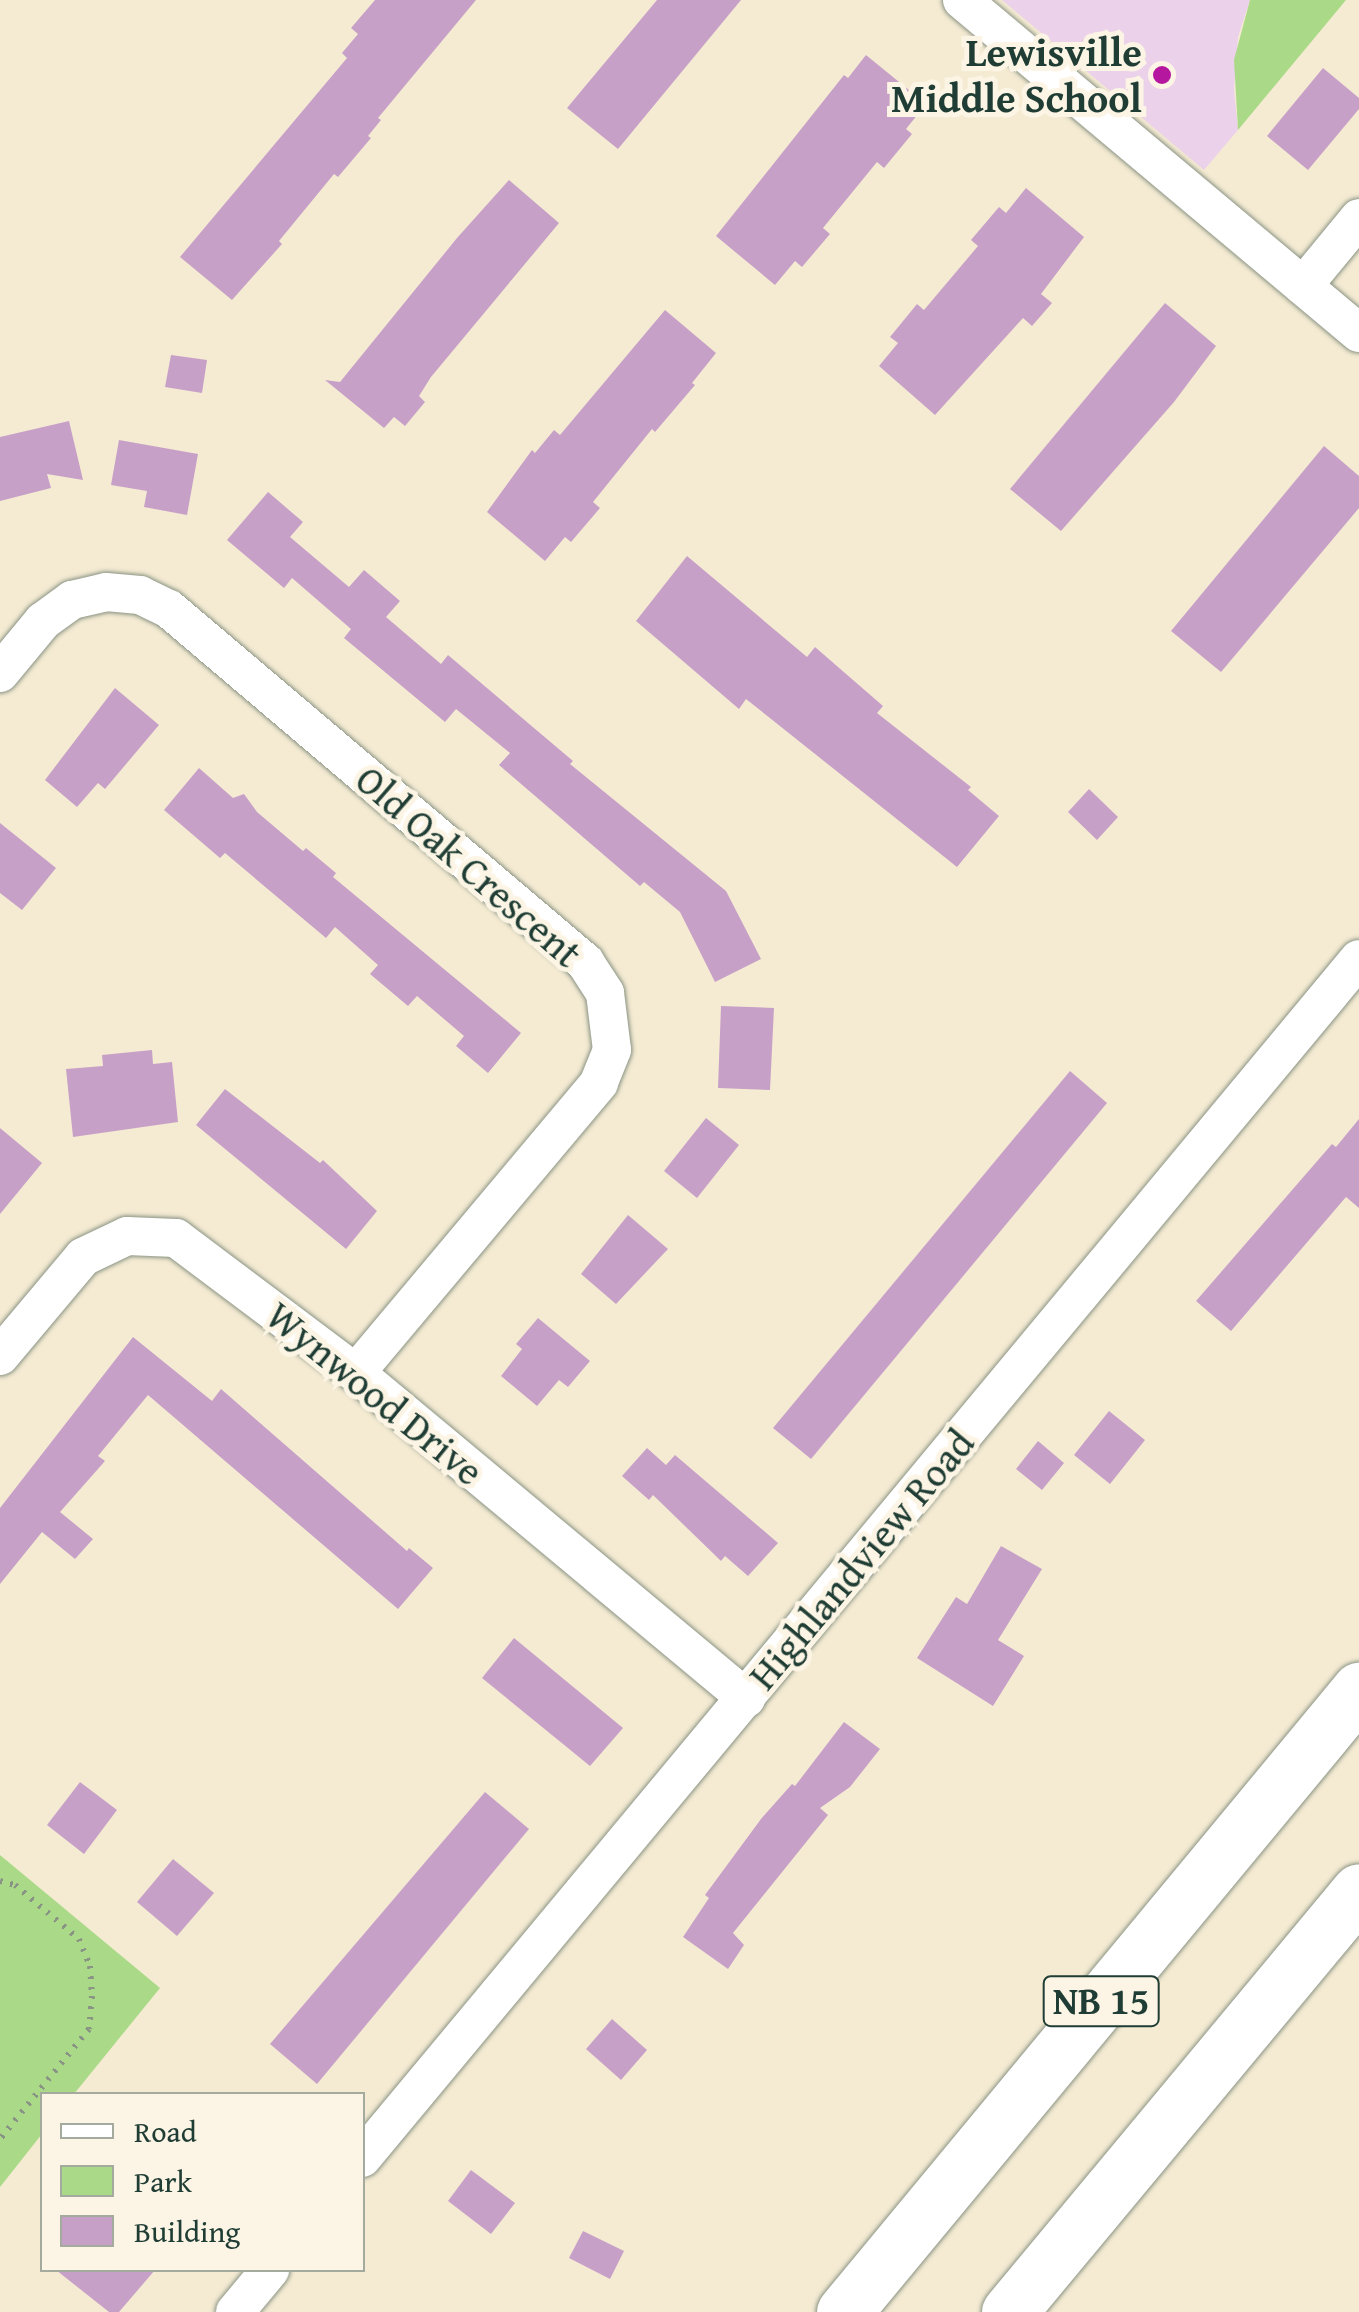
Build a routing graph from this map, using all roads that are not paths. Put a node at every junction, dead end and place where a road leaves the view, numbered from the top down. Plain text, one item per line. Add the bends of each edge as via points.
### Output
1 (962, 0) edge
2 (1359, 218) edge
3 (1303, 286) junction
4 (1359, 334) edge
5 (0, 674) edge
6 (1359, 960) edge
7 (0, 1356) edge
8 (356, 1374) junction
9 (1359, 1690) edge
10 (746, 1698) junction
11 (1359, 1890) edge
12 (365, 2154) edge
13 (268, 2272) edge
14 (235, 2312) edge
15 (844, 2312) edge
16 (1008, 2312) edge

1 - 3 street
2 - 3 street
3 - 4 street
5 - 8 street, Old Oak Crescent via 44,621 72,600 106,592 140,595 169,610 586,962 604,993 612,1050 600,1083
6 - 10 street, Highlandview Road
7 - 8 street, Wynwood Drive via 82,1256 127,1236 176,1238
8 - 10 street, Wynwood Drive
9 - 15 highway, NB 15
10 - 12 street, Highlandview Road
11 - 16 highway
13 - 14 street

